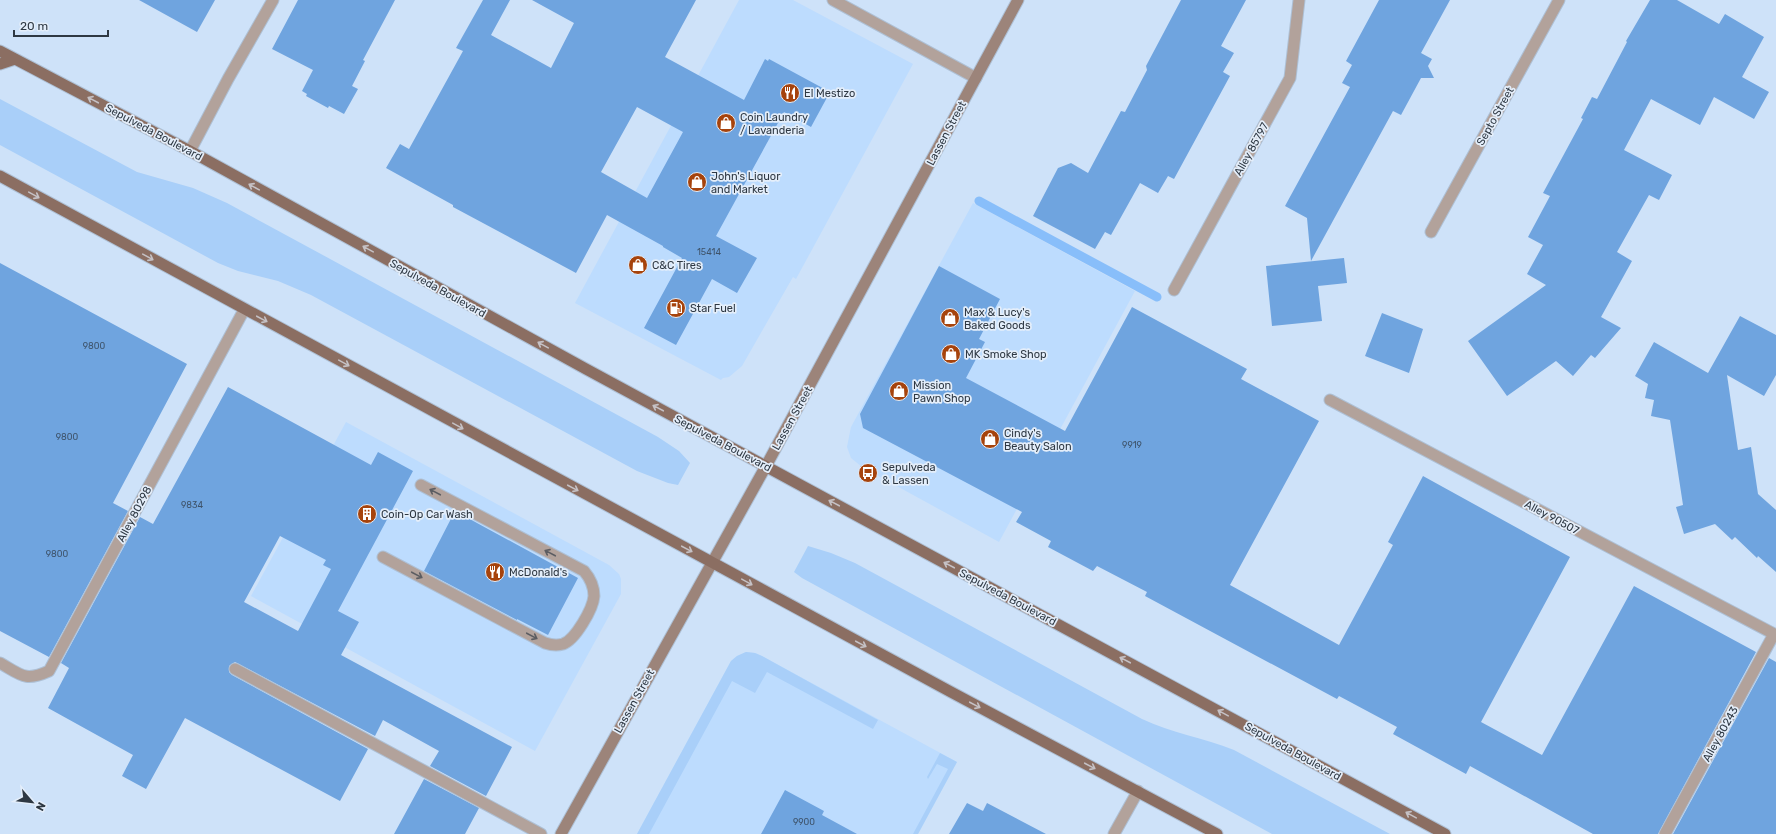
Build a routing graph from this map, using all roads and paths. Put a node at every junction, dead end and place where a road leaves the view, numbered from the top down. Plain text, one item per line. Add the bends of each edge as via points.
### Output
1 (273, 0) edge
2 (833, 0) edge
3 (1018, 0) edge
4 (1299, 0) edge
5 (1559, 0) edge
6 (0, 51) edge
7 (15, 59) junction
8 (0, 64) edge
9 (976, 78) junction
10 (190, 151) junction
11 (0, 176) edge
12 (1431, 232) dead end
13 (1174, 290) dead end
14 (244, 310) junction
15 (1330, 400) dead end
16 (766, 466) junction
17 (422, 485) dead end
18 (383, 557) dead end
19 (713, 563) junction
20 (1775, 634) edge
21 (0, 663) edge
22 (235, 669) dead end
23 (1138, 791) junction
24 (541, 834) edge
25 (561, 834) edge
26 (1114, 834) edge
27 (1217, 834) edge
28 (1445, 834) edge
29 (1665, 834) edge

1 - 10 street
2 - 9 street
3 - 9 main road, Lassen Street
4 - 13 street, Alley 85797 via 1290,78
5 - 12 street, Septo Street
6 - 7 main road, Sepulveda Boulevard
7 - 8 main road
10 -> 7 main road, Sepulveda Boulevard
9 - 16 main road, Lassen Street
16 -> 10 main road, Sepulveda Boulevard
11 -> 14 main road
14 -> 19 main road
14 - 21 street, Alley 80298 via 49,671 36,677 26,677
15 - 20 street, Alley 90507
16 - 19 main road, Lassen Street
28 -> 16 main road, Sepulveda Boulevard
18 -> 17 street via 545,643 564,644 578,631 588,613 594,596 592,585 584,571
19 -> 23 main road
19 - 25 main road, Lassen Street
20 - 29 street, Alley 80243
22 - 24 street
23 - 26 street
23 - 27 main road

